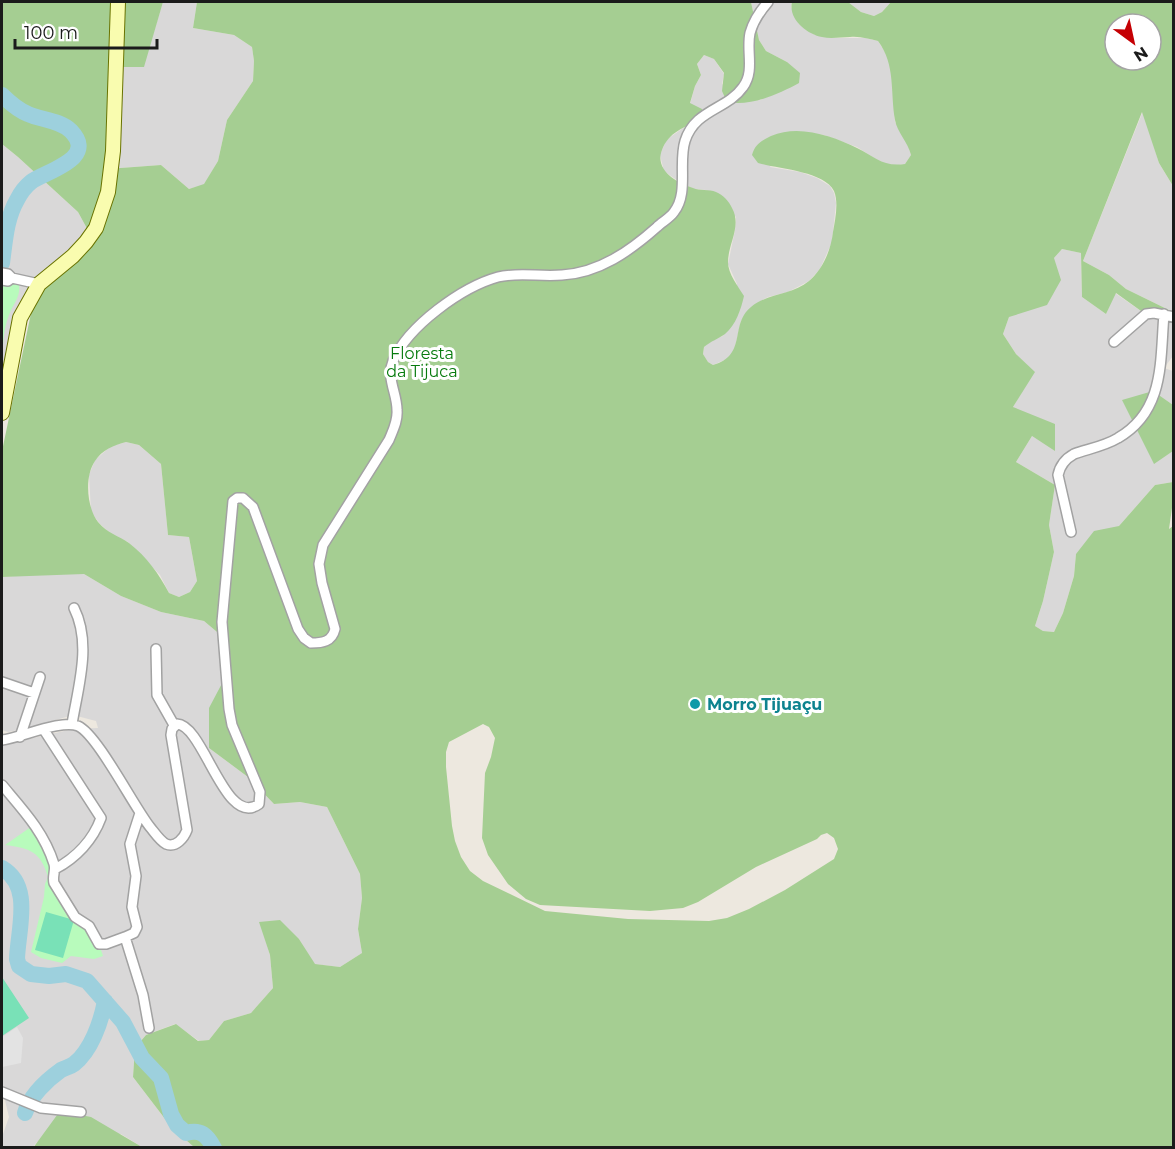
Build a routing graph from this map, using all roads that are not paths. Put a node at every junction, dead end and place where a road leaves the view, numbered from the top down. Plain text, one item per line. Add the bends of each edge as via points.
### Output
1 (118, 2) edge
2 (768, 2) edge
3 (6, 277) edge
4 (39, 284) junction
5 (1169, 316) edge
6 (1114, 342) dead end
7 (2, 413) edge
8 (1071, 532) dead end
9 (74, 608) dead end
10 (156, 649) dead end
11 (40, 677) dead end
12 (2, 682) edge
13 (34, 693) junction
14 (72, 724) junction
15 (174, 725) junction
16 (44, 730) junction
17 (20, 737) junction
18 (2, 740) edge
19 (2, 785) edge
20 (140, 813) junction
21 (55, 869) junction
22 (125, 937) junction
23 (149, 1028) dead end
24 (2, 1092) edge
25 (81, 1112) dead end

1 - 4 main road via 114,151 108,192 96,228 86,242
2 - 15 street via 750,34 745,85 697,119 690,129 681,156 681,193 674,212 622,254 594,269 564,275 499,277 475,286 418,327 393,361 397,422 323,545 319,564 335,629 329,640 311,643 304,638 253,507 243,498 233,501 222,622 229,710 260,792 259,804 254,808 240,804 216,777 194,735 186,726
3 - 4 street
4 - 7 main road via 20,318
5 - 6 street via 1146,314
5 - 8 street via 1157,389 1148,409 1118,438 1074,454 1060,468 1058,476
9 - 14 street via 83,643
10 - 15 street via 157,695
11 - 13 street
12 - 13 street
13 - 17 street
14 - 16 street
14 - 20 street via 92,738
15 - 20 street via 171,735 186,822 184,837 176,843 164,843
16 - 17 street
16 - 21 street via 101,818 86,846
17 - 18 street
19 - 21 street via 45,838
20 - 22 street via 130,844 136,876 132,907 137,927
21 - 22 street via 54,883 75,917 89,926 99,944
22 - 23 street
24 - 25 street via 49,1110

